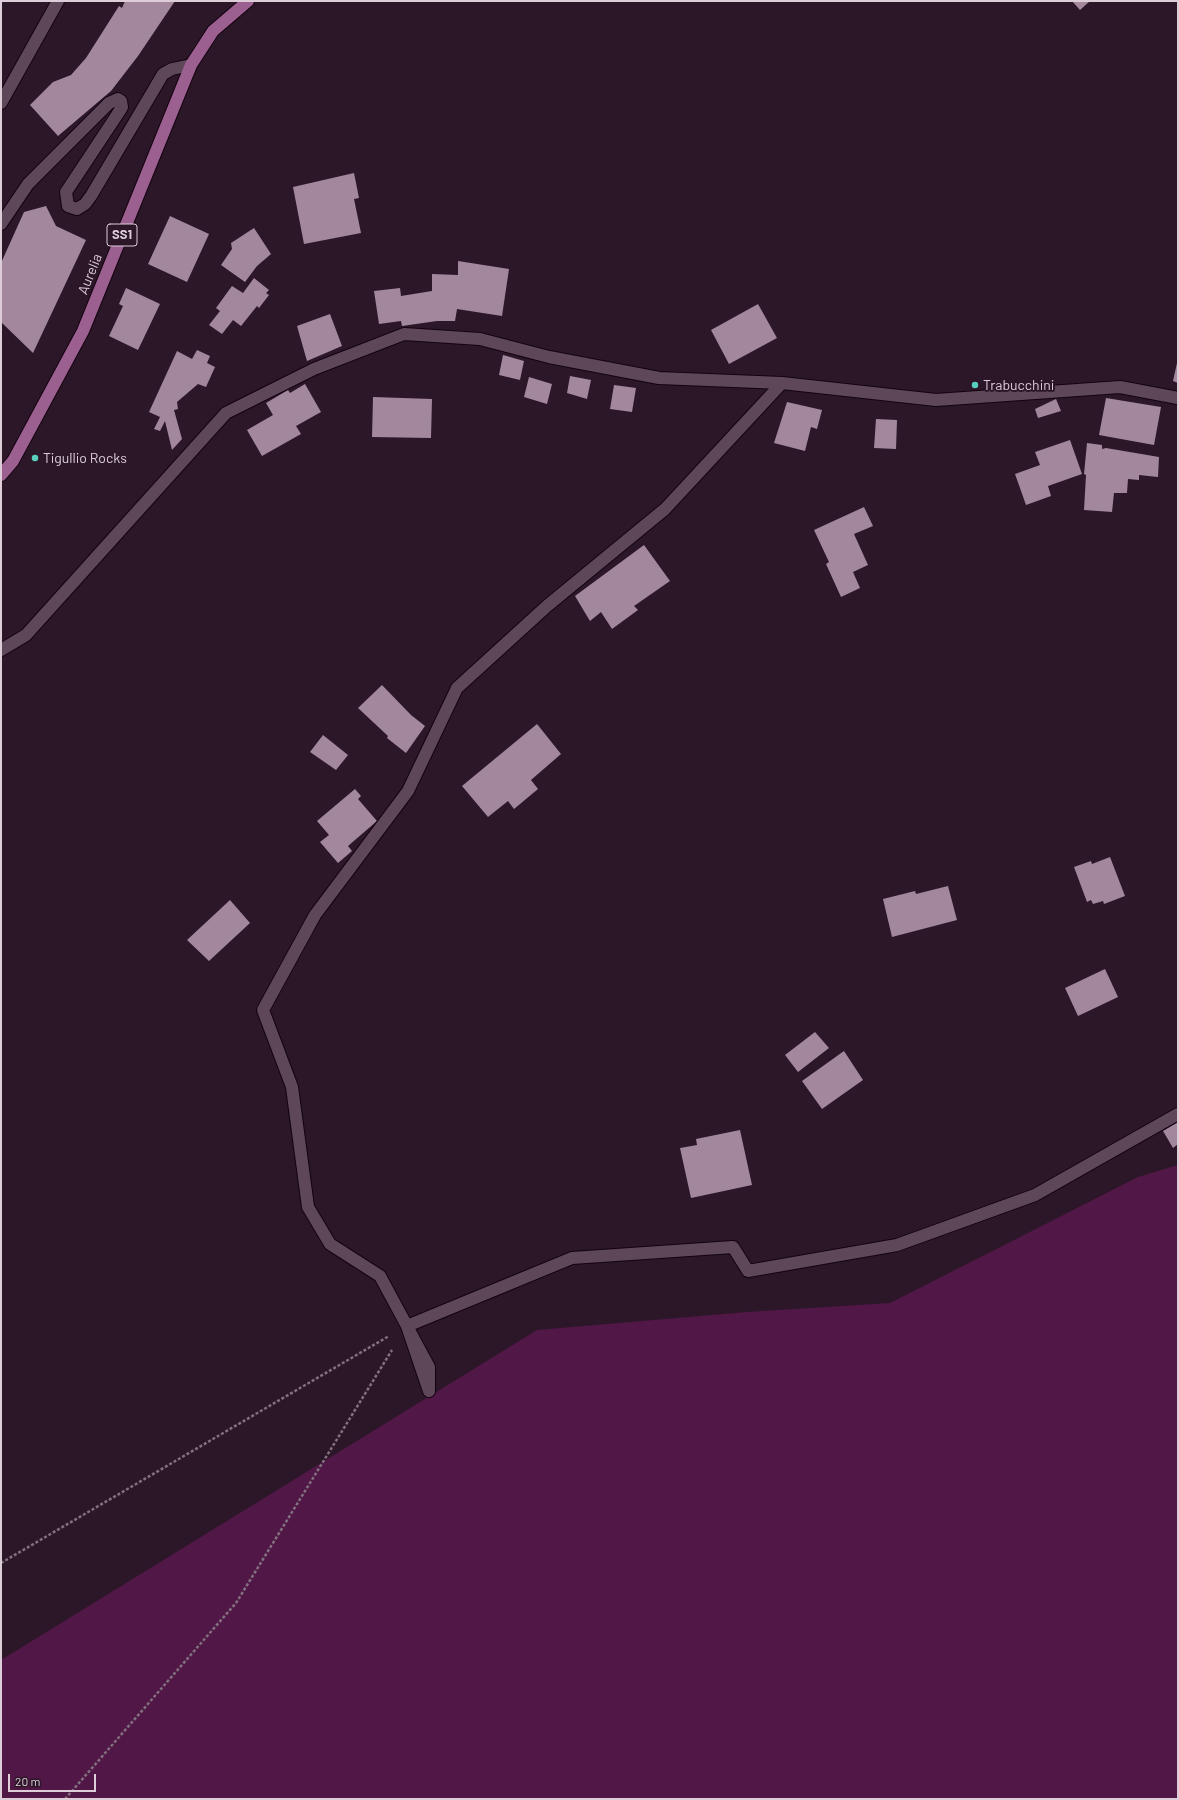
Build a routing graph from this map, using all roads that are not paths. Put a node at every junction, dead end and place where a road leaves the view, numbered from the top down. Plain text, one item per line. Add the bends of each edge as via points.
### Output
1 (58, 1) edge
2 (248, 1) edge
3 (191, 65) junction
4 (1, 103) edge
5 (1, 224) edge
6 (782, 383) junction
7 (1178, 398) edge
8 (1, 475) edge
9 (1, 650) edge
10 (1178, 1114) edge

1 - 4 street
2 - 3 main road, Aurelia / SS1 via 213,32
3 - 5 street via 172,69 163,74 85,204 77,209 68,206 66,192 117,115 122,106 118,99 109,103 28,184
3 - 8 main road, Aurelia / SS1 via 83,331 13,461
6 - 7 street via 936,400 1120,387
6 - 9 street via 659,378 549,357 480,339 404,334 314,369 226,412 26,635
6 - 10 street via 665,509 547,606 457,688 408,791 314,915 263,1010 292,1086 308,1207 330,1244 380,1276 407,1326 572,1258 733,1247 748,1272 897,1245 1035,1195

